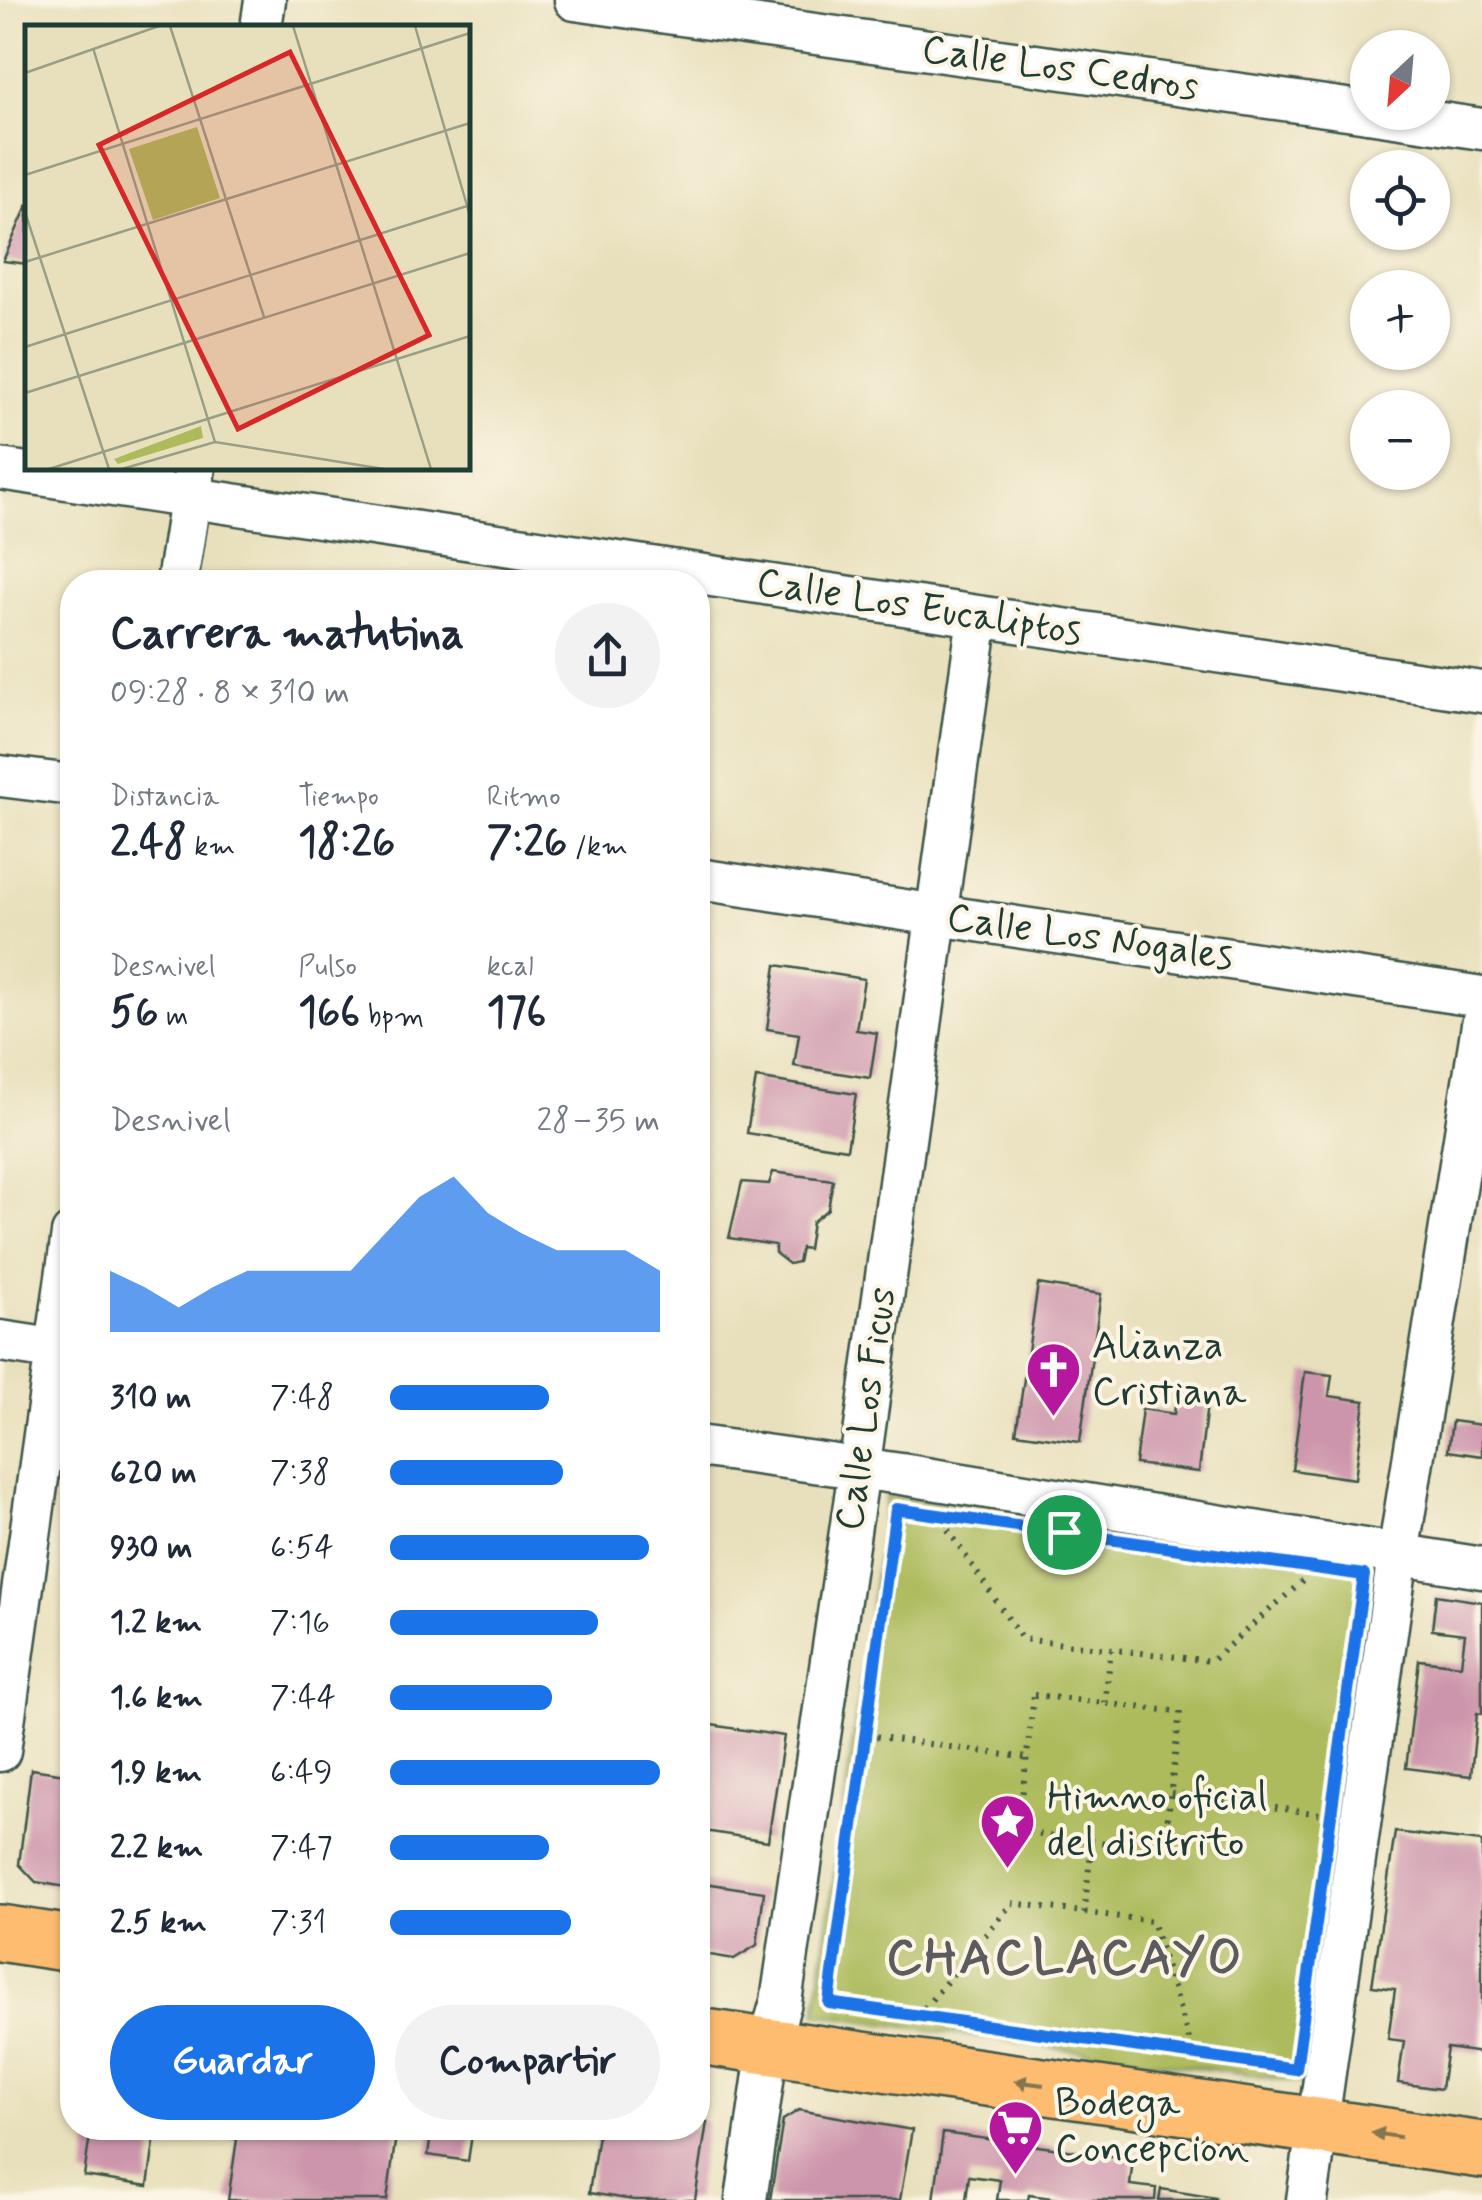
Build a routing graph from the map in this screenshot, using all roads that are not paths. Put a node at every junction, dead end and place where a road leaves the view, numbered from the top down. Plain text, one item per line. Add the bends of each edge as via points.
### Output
1 (265, 0) edge
2 (575, 0) edge
3 (261, 25) edge
4 (1350, 109) edge
5 (1450, 124) edge
6 (1482, 128) edge
7 (0, 469) edge
8 (193, 482) edge
9 (178, 570) edge
10 (705, 570) edge
11 (710, 571) edge
12 (978, 617) junction
13 (1482, 692) edge
14 (0, 776) edge
15 (60, 784) edge
16 (710, 881) edge
17 (935, 916) junction
18 (1482, 997) edge
19 (1482, 1025) edge
20 (0, 1341) edge
21 (60, 1350) edge
22 (60, 1376) edge
23 (710, 1448) edge
24 (859, 1470) junction
25 (1398, 1555) junction
26 (1482, 1568) edge
27 (0, 1751) edge
28 (0, 1933) edge
29 (60, 1942) edge
30 (710, 2038) edge
31 (768, 2046) junction
32 (1318, 2124) junction
33 (1482, 2150) edge
34 (746, 2200) edge
35 (1307, 2200) edge

1 - 3 street
2 - 4 street, Calle Los Cedros
5 - 6 street, Calle Los Cedros
7 - 8 street, Calle Los Eucaliptos
8 - 9 street
8 - 10 street, Calle Los Eucaliptos
11 - 12 street, Calle Los Eucaliptos
12 - 13 street, Calle Los Eucaliptos
12 - 17 street, Calle Los Ficus
14 - 15 street
16 - 17 street, Calle Los Nogales
17 - 18 street, Calle Los Nogales
17 - 24 street, Calle Los Ficus
19 - 25 street
20 - 21 street
22 - 27 street
23 - 24 street
24 - 25 street
24 - 31 street, Calle Los Ficus via 781,2002
25 - 26 street
25 - 32 street
28 - 29 highway
30 - 31 highway
32 -> 31 highway
31 - 34 street, Calle Los Ficus
33 -> 32 highway
32 - 35 street

